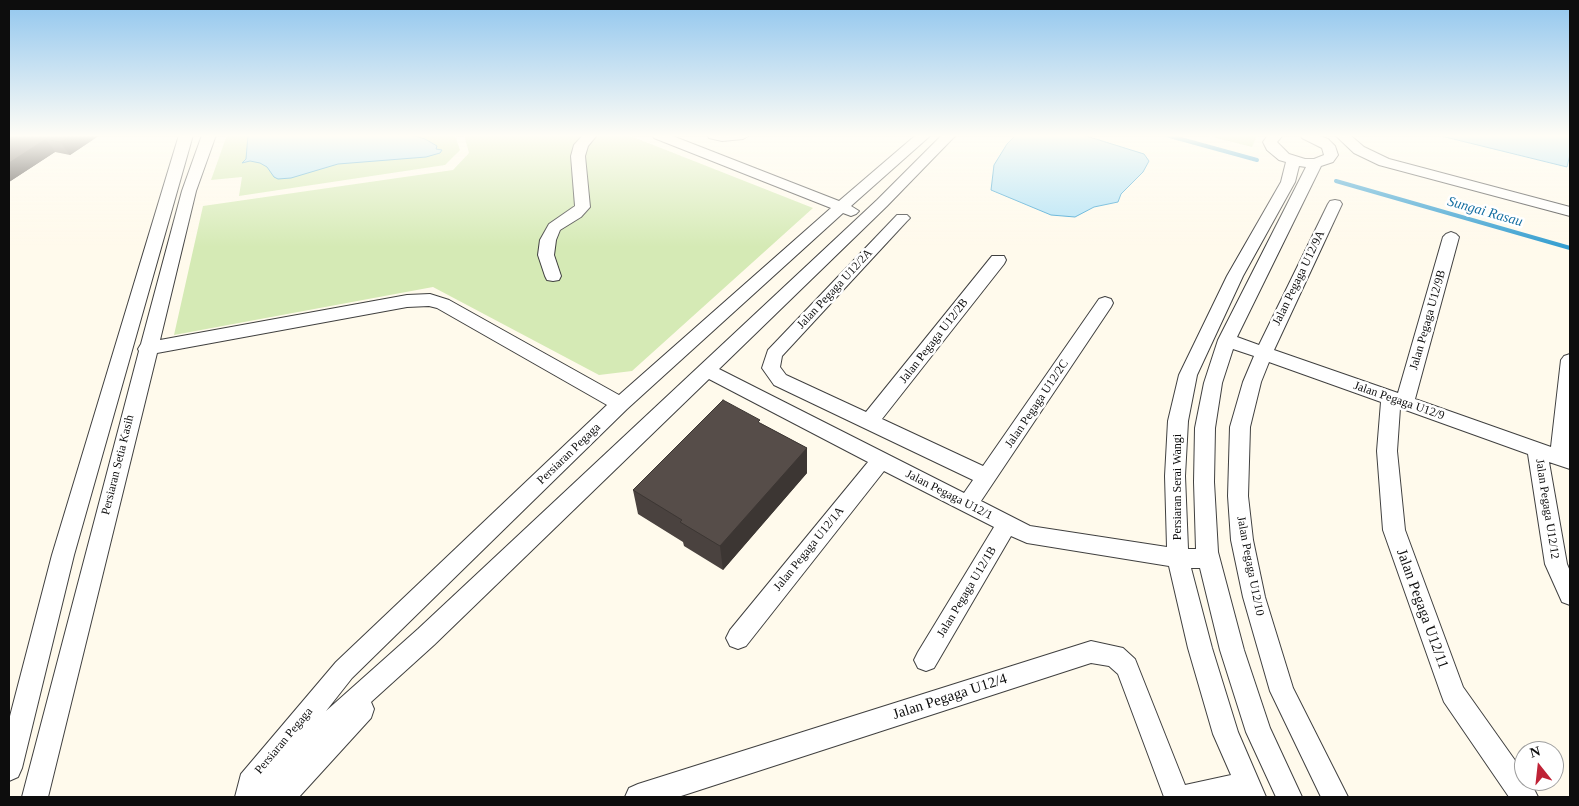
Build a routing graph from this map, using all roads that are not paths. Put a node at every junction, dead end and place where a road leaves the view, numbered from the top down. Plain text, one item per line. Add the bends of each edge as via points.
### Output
1 (174, 173) edge
2 (199, 173) edge
3 (580, 173) edge
4 (755, 173) edge
5 (881, 173) edge
6 (911, 173) edge
7 (1291, 173) edge
8 (1310, 173) edge
9 (1423, 173) edge
10 (1335, 204) dead end
11 (841, 207) junction
12 (1570, 212) edge
13 (867, 217) junction
14 (902, 218) dead end
15 (1451, 238) dead end
16 (998, 260) dead end
17 (553, 276) dead end
18 (1105, 304) dead end
19 (1227, 340) junction
20 (147, 349) junction
21 (1264, 353) junction
22 (1570, 360) edge
23 (708, 370) junction
24 (1398, 400) junction
25 (620, 404) junction
26 (870, 421) junction
27 (1537, 449) junction
28 (1565, 459) edge
29 (881, 460) junction
30 (987, 477) junction
31 (968, 504) junction
32 (1007, 524) junction
33 (1178, 558) junction
34 (1209, 560) junction
35 (1570, 595) edge
36 (426, 638) junction
37 (738, 638) dead end
38 (926, 660) dead end
39 (13, 744) edge
40 (9, 768) edge
41 (1250, 791) edge
42 (35, 797) edge
43 (238, 797) edge
44 (248, 797) edge
45 (281, 797) edge
46 (638, 797) edge
47 (1177, 797) edge
48 (1188, 797) edge
49 (1289, 797) edge
50 (1335, 797) edge
51 (1525, 797) edge

1 - 39 street, Persiaran Setia Kasih via 63,555
2 - 20 street, Persiaran Setia Kasih
3 - 17 street via 583,207 554,227 548,240 546,255
4 - 11 street
5 - 11 street, Persiaran Pegaga
6 - 13 street, Persiaran Pegaga
7 - 33 street, Persiaran Serai Wangi via 1234,276 1188,375 1178,430 1175,476
8 - 19 street, Persiaran Serai Wangi
9 - 12 street
10 - 21 street, Jalan Pegaga U12/9A
11 - 13 street
11 - 25 street, Persiaran Pegaga
13 - 23 street, Persiaran Pegaga
14 - 26 street, Jalan Pegaga U12/2A via 774,354 771,368 780,380
15 - 24 street, Jalan Pegaga U12/9B
16 - 26 street, Jalan Pegaga U12/2B
18 - 30 street, Jalan Pegaga U12/2C
19 - 21 street, Jalan Pegaga U12/9
19 - 34 street, Persiaran Serai Wangi via 1213,383 1205,428 1204,482
20 - 25 street via 407,301 430,300 443,304
20 - 42 street, Persiaran Setia Kasih
21 - 24 street, Jalan Pegaga U12/9
21 - 50 street, Jalan Pegaga U12/10 via 1252,382 1240,428 1238,496 1242,540 1254,597 1282,691
22 - 28 street
23 - 29 street, Jalan Pegaga U12/1
23 - 36 street, Persiaran Pegaga
24 - 27 street, Jalan Pegaga U12/9
24 - 51 street, Jalan Pegaga U12/11 via 1387,451 1394,530 1453,694
25 - 43 street, Persiaran Pegaga via 344,670
26 - 30 street
27 - 28 street, Jalan Pegaga U12/9
27 - 35 street, Jalan Pegaga U12/12 via 1556,564
29 - 31 street, Jalan Pegaga U12/1
29 - 37 street, Jalan Pegaga U12/1A
30 - 31 street, Jalan Pegaga U12/2C
31 - 32 street, Jalan Pegaga U12/1
32 - 33 street, Jalan Pegaga U12/1 via 1027,534
32 - 38 street, Jalan Pegaga U12/1B
33 - 34 street, Jalan Pegaga U12/1
33 - 41 street, Persiaran Serai Wangi via 1226,734
34 - 49 street, Persiaran Serai Wangi via 1232,650 1259,732
36 - 44 street, Persiaran Pegaga
36 - 45 street, Persiaran Pegaga
39 - 40 street, Persiaran Setia Kasih
41 - 48 street
46 - 47 street, Jalan Pegaga U12/4 via 1091,652 1115,656 1126,667

